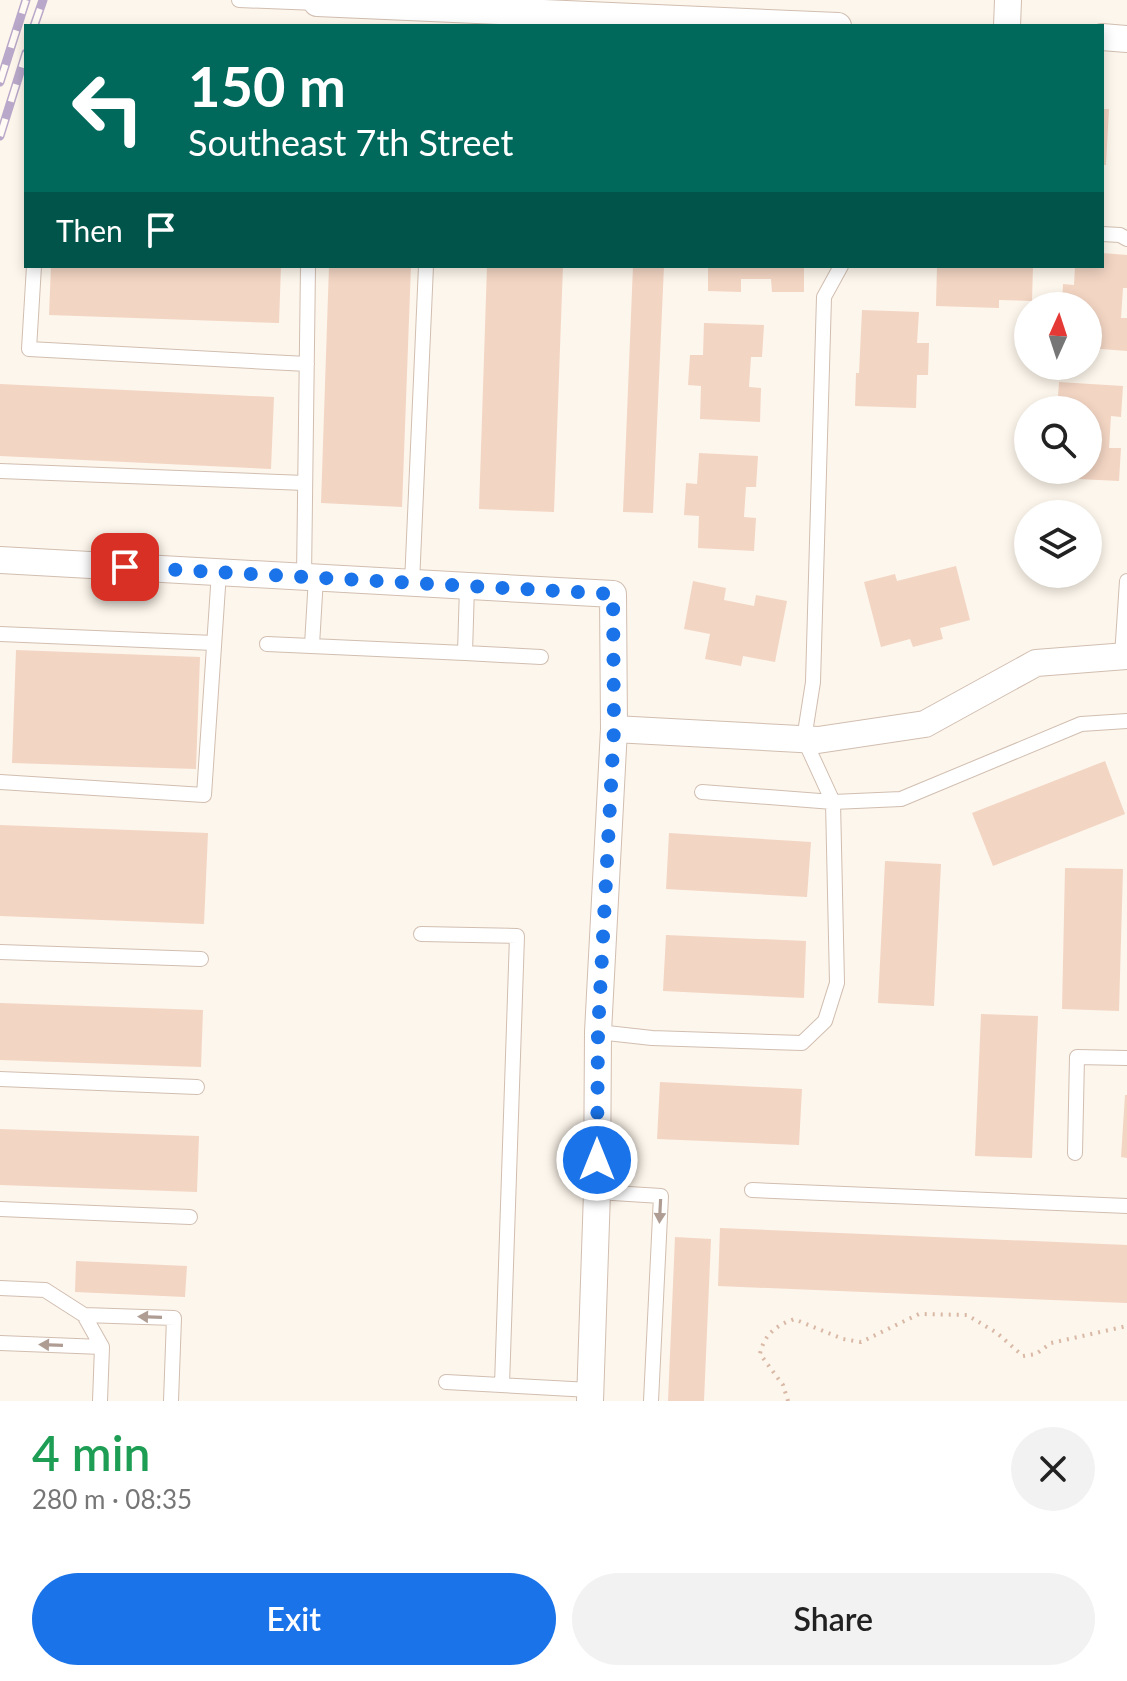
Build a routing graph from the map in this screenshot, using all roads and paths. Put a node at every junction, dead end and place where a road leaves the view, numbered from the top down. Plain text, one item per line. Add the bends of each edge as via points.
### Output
1 (239, 0) edge
2 (1008, 0) edge
3 (317, 3) joint
4 (417, 4) edge
5 (656, 9) edge
6 (817, 24) edge
7 (1007, 24) edge
8 (1104, 37) edge
9 (1127, 39) edge
10 (1104, 234) edge
11 (1127, 239) edge
12 (34, 268) edge
13 (308, 268) edge
14 (426, 268) edge
15 (840, 268) edge
16 (307, 364) junction
17 (0, 471) edge
18 (305, 483) junction
19 (0, 560) edge
20 (219, 572) junction
21 (310, 577) junction
22 (1127, 581) edge
23 (412, 583) junction
24 (467, 586) junction
25 (0, 634) edge
26 (214, 643) junction
27 (267, 644) dead end
28 (312, 645) junction
29 (465, 653) junction
30 (1124, 656) edge
31 (541, 657) dead end
32 (1127, 721) edge
33 (614, 729) junction
34 (804, 739) junction
35 (0, 782) edge
36 (702, 792) dead end
37 (833, 802) junction
38 (421, 934) dead end
39 (0, 952) edge
40 (201, 959) dead end
41 (598, 1032) junction
42 (1127, 1058) edge
43 (0, 1079) edge
44 (197, 1087) dead end
45 (1075, 1153) dead end
46 (752, 1190) dead end
47 (597, 1192) junction
48 (1127, 1206) edge
49 (0, 1209) edge
50 (190, 1217) dead end
51 (0, 1288) edge
52 (84, 1315) junction
53 (1127, 1326) edge
54 (0, 1343) edge
55 (102, 1347) junction
56 (446, 1382) dead end
57 (502, 1385) junction
58 (590, 1396) edge
59 (100, 1401) edge
60 (171, 1401) edge
61 (651, 1401) edge
62 (788, 1401) edge

1 - 3 lane
2 - 7 street
3 - 4 street
4 - 5 street
5 - 6 street
8 - 9 street
10 - 11 lane
12 - 16 lane via 29,349
13 - 16 lane
14 - 23 lane
15 - 34 lane via 824,297 813,682
16 - 18 lane
17 - 18 lane
18 - 21 lane
19 - 20 street
20 - 21 street
20 - 26 lane
21 - 23 street
21 - 28 lane
22 - 30 lane
23 - 24 street
24 - 29 lane
24 - 33 street via 613,594
25 - 26 lane
26 - 35 lane via 204,795
27 - 28 lane
28 - 29 lane
29 - 31 lane
30 - 34 street via 1036,663 925,724
32 - 37 lane via 1081,724 901,799
33 - 34 street
33 - 41 street
34 - 37 lane
36 - 37 lane
37 - 41 lane via 837,983 825,1021 802,1043
38 - 57 lane via 517,936
39 - 40 lane
41 - 47 street
42 - 45 lane via 1077,1057
43 - 44 lane
46 - 48 lane
47 - 58 street
47 -> 61 lane via 661,1196
49 - 50 lane
51 - 52 lane via 45,1290
52 - 55 lane
60 -> 52 lane via 174,1318
53 - 62 path via 1051,1343 1023,1356 967,1315 919,1314 861,1342 794,1319 779,1324 763,1340 760,1354
55 -> 54 lane
55 - 59 lane
56 - 57 lane
57 - 58 lane

